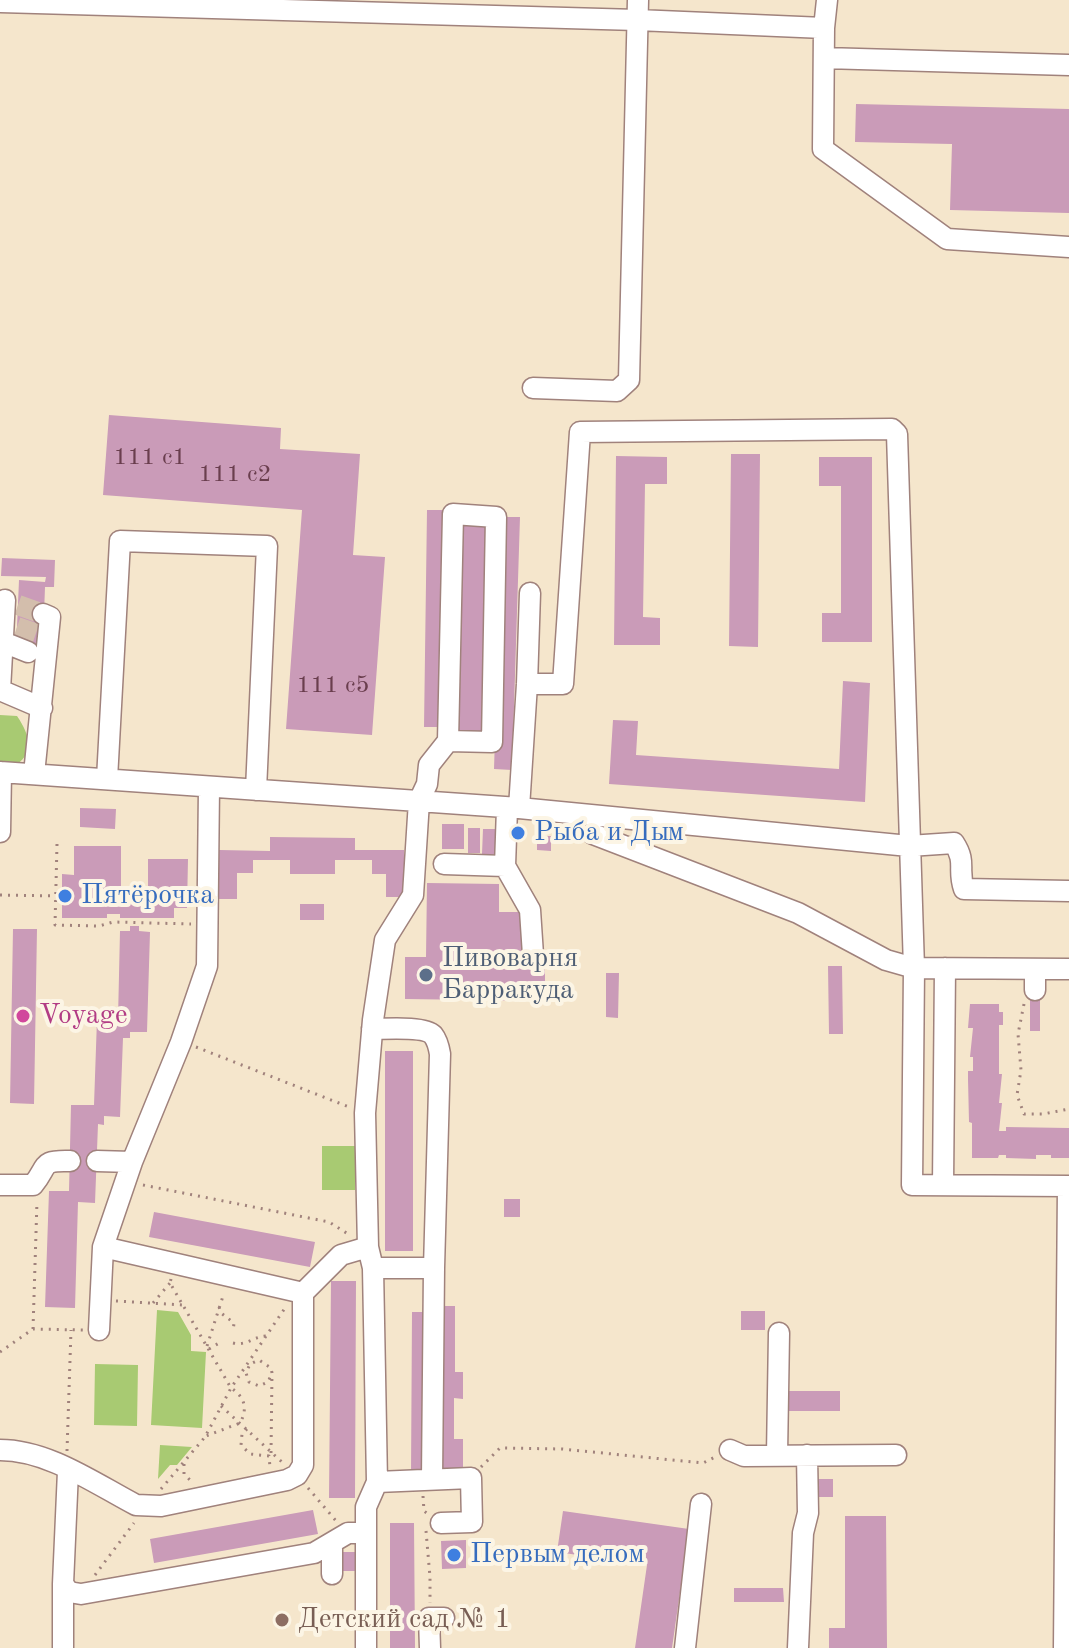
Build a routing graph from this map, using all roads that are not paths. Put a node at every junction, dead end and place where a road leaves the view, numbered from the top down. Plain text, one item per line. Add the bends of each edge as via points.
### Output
1 (827, 0) edge
2 (0, 2) edge
3 (637, 10) edge
4 (824, 28) junction
5 (824, 58) junction
6 (1069, 65) edge
7 (1069, 247) edge
8 (533, 388) dead end
9 (530, 593) dead end
10 (8, 601) edge
11 (43, 614) dead end
12 (8, 631) junction
13 (42, 649) junction
14 (527, 684) junction
15 (42, 708) junction
16 (448, 741) junction
17 (1, 772) edge
18 (34, 774) junction
19 (107, 779) junction
20 (209, 787) junction
21 (256, 790) junction
22 (419, 801) junction
23 (513, 808) junction
24 (0, 832) edge
25 (593, 834) dead end
26 (909, 846) junction
27 (444, 864) dead end
28 (505, 866) junction
29 (1069, 891) edge
30 (533, 955) dead end
31 (914, 968) junction
32 (945, 968) junction
33 (1035, 969) junction
34 (1069, 969) edge
35 (1030, 994) road end
36 (372, 1029) junction
37 (70, 1161) dead end
38 (97, 1161) dead end
39 (129, 1172) junction
40 (0, 1185) edge
41 (943, 1185) junction
42 (1069, 1186) edge
43 (103, 1247) junction
44 (368, 1247) junction
45 (373, 1268) junction
46 (434, 1268) junction
47 (303, 1293) junction
48 (99, 1330) road end
49 (779, 1333) dead end
50 (0, 1450) edge
51 (730, 1450) road end
52 (777, 1455) junction
53 (807, 1455) junction
54 (896, 1455) dead end
55 (68, 1471) junction
56 (427, 1480) junction
57 (377, 1482) junction
58 (701, 1504) dead end
59 (432, 1517) road end
60 (349, 1536) junction
61 (332, 1574) dead end
62 (72, 1589) junction
63 (437, 1618) road end
64 (63, 1648) edge
65 (366, 1648) edge
66 (430, 1648) edge
67 (685, 1648) edge
68 (798, 1648) edge
69 (1064, 1648) edge

1 - 4 street
2 - 3 street
3 - 4 street
3 - 8 street via 629,380 617,391
4 - 5 street
5 - 6 street
5 - 7 street via 823,149 947,239
9 - 14 street
10 - 12 street
11 - 13 street via 50,617
12 - 13 street
12 - 15 street via 0,690
13 - 15 street
14 - 23 street
14 - 26 street via 563,684 580,432 892,429 897,434
15 - 18 street
16 - 16 street via 492,742 496,517 453,514
16 - 22 street via 429,765
17 - 18 street
17 - 24 street
18 - 19 street
19 - 20 street
19 - 21 street via 120,541 267,546
20 - 21 street
20 - 39 street via 207,966
21 - 22 street
22 - 23 street
22 - 36 street via 413,895 385,940
23 - 26 street
23 - 28 street
25 - 31 street via 798,913 886,960
26 - 29 street via 954,843 962,855 964,889
26 - 31 street
27 - 28 street
28 - 30 street via 530,910
31 - 32 street
31 - 41 street via 912,1185
32 - 33 street
32 - 41 street
33 - 34 street
33 - 35 street
36 - 44 street via 365,1113
36 - 46 street via 423,1030 438,1044
37 - 40 street via 45,1163 33,1185
38 - 39 street
39 - 43 street
41 - 42 street
42 - 69 street
43 - 47 street via 173,1273 231,1276
43 - 48 street
44 - 45 street
44 - 47 street via 341,1255
45 - 46 street
45 - 57 street
46 - 56 street
47 - 55 street via 303,1465 297,1475 146,1506
49 - 52 street
50 - 55 street via 44,1457
51 - 52 street via 744,1456
52 - 53 street
53 - 54 street
53 - 68 street
55 - 62 street
56 - 57 street
56 - 59 street via 471,1478 472,1522
57 - 60 street
58 - 67 street
60 - 61 street
60 - 62 street via 314,1553
60 - 65 street
62 - 64 street
63 - 66 street

